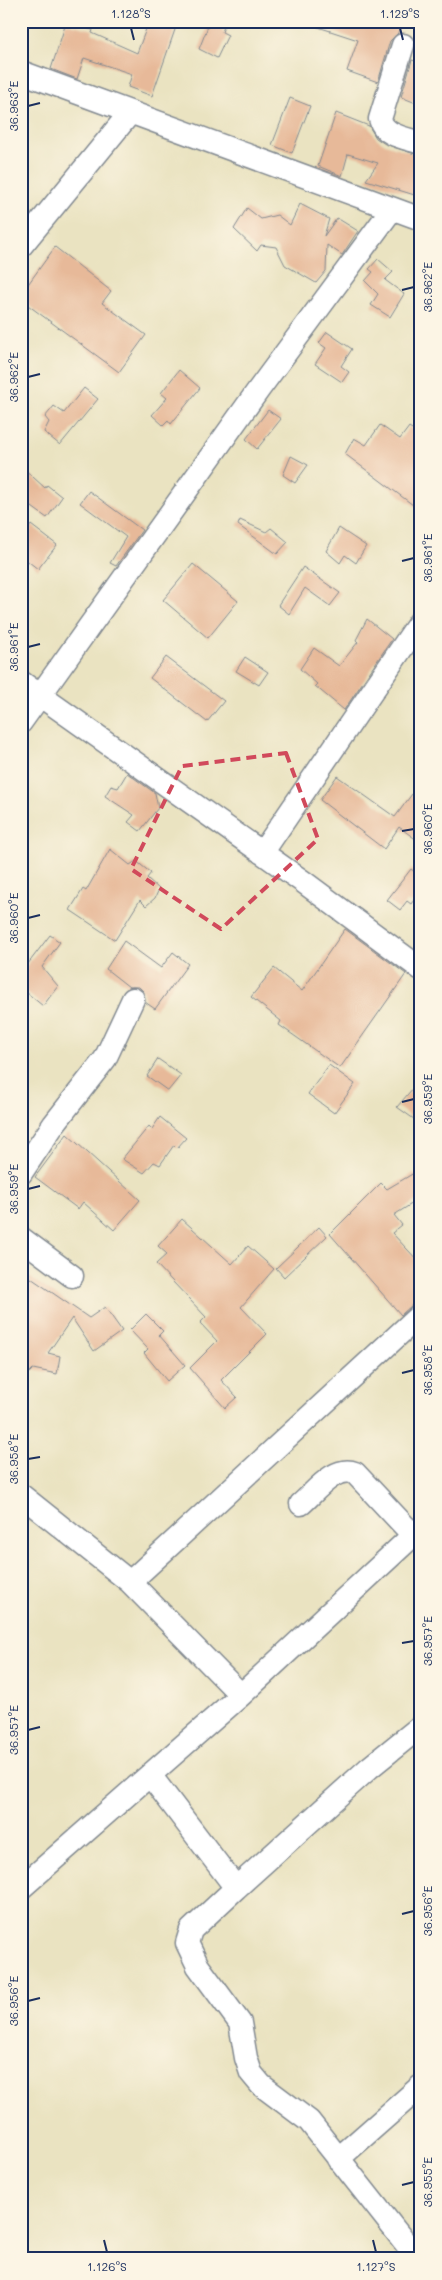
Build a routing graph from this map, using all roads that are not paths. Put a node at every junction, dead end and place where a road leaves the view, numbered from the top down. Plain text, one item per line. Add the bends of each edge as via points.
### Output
1 (403, 44) dead end
2 (21, 72) edge
3 (130, 113) junction
4 (421, 143) edge
5 (392, 209) junction
6 (421, 219) edge
7 (21, 246) edge
8 (421, 620) edge
9 (21, 682) edge
10 (40, 695) junction
11 (21, 722) edge
12 (262, 852) junction
13 (421, 969) edge
14 (133, 999) dead end
15 (21, 1173) edge
16 (21, 1238) edge
17 (72, 1276) dead end
18 (421, 1314) edge
19 (21, 1495) edge
20 (301, 1504) dead end
21 (417, 1531) edge
22 (130, 1582) junction
23 (241, 1695) junction
24 (421, 1726) edge
25 (150, 1775) junction
26 (21, 1888) edge
27 (236, 1888) junction
28 (421, 2086) edge
29 (338, 2159) junction
30 (418, 2259) edge

1 - 4 street via 380,119 388,132
2 - 3 street
3 - 5 street
3 - 7 street
5 - 6 street
5 - 10 street
8 - 12 street
9 - 10 street
10 - 11 street
10 - 12 street
12 - 13 street
14 - 15 street via 105,1059
16 - 17 street
18 - 22 street
19 - 22 street
20 - 21 street via 334,1474 348,1470
21 - 23 street
22 - 23 street
23 - 25 street
24 - 27 street via 369,1768
25 - 26 street
25 - 27 street
27 - 29 street via 191,1930 187,1943 240,2023 252,2073 261,2085 308,2121
28 - 29 street
29 - 30 street

